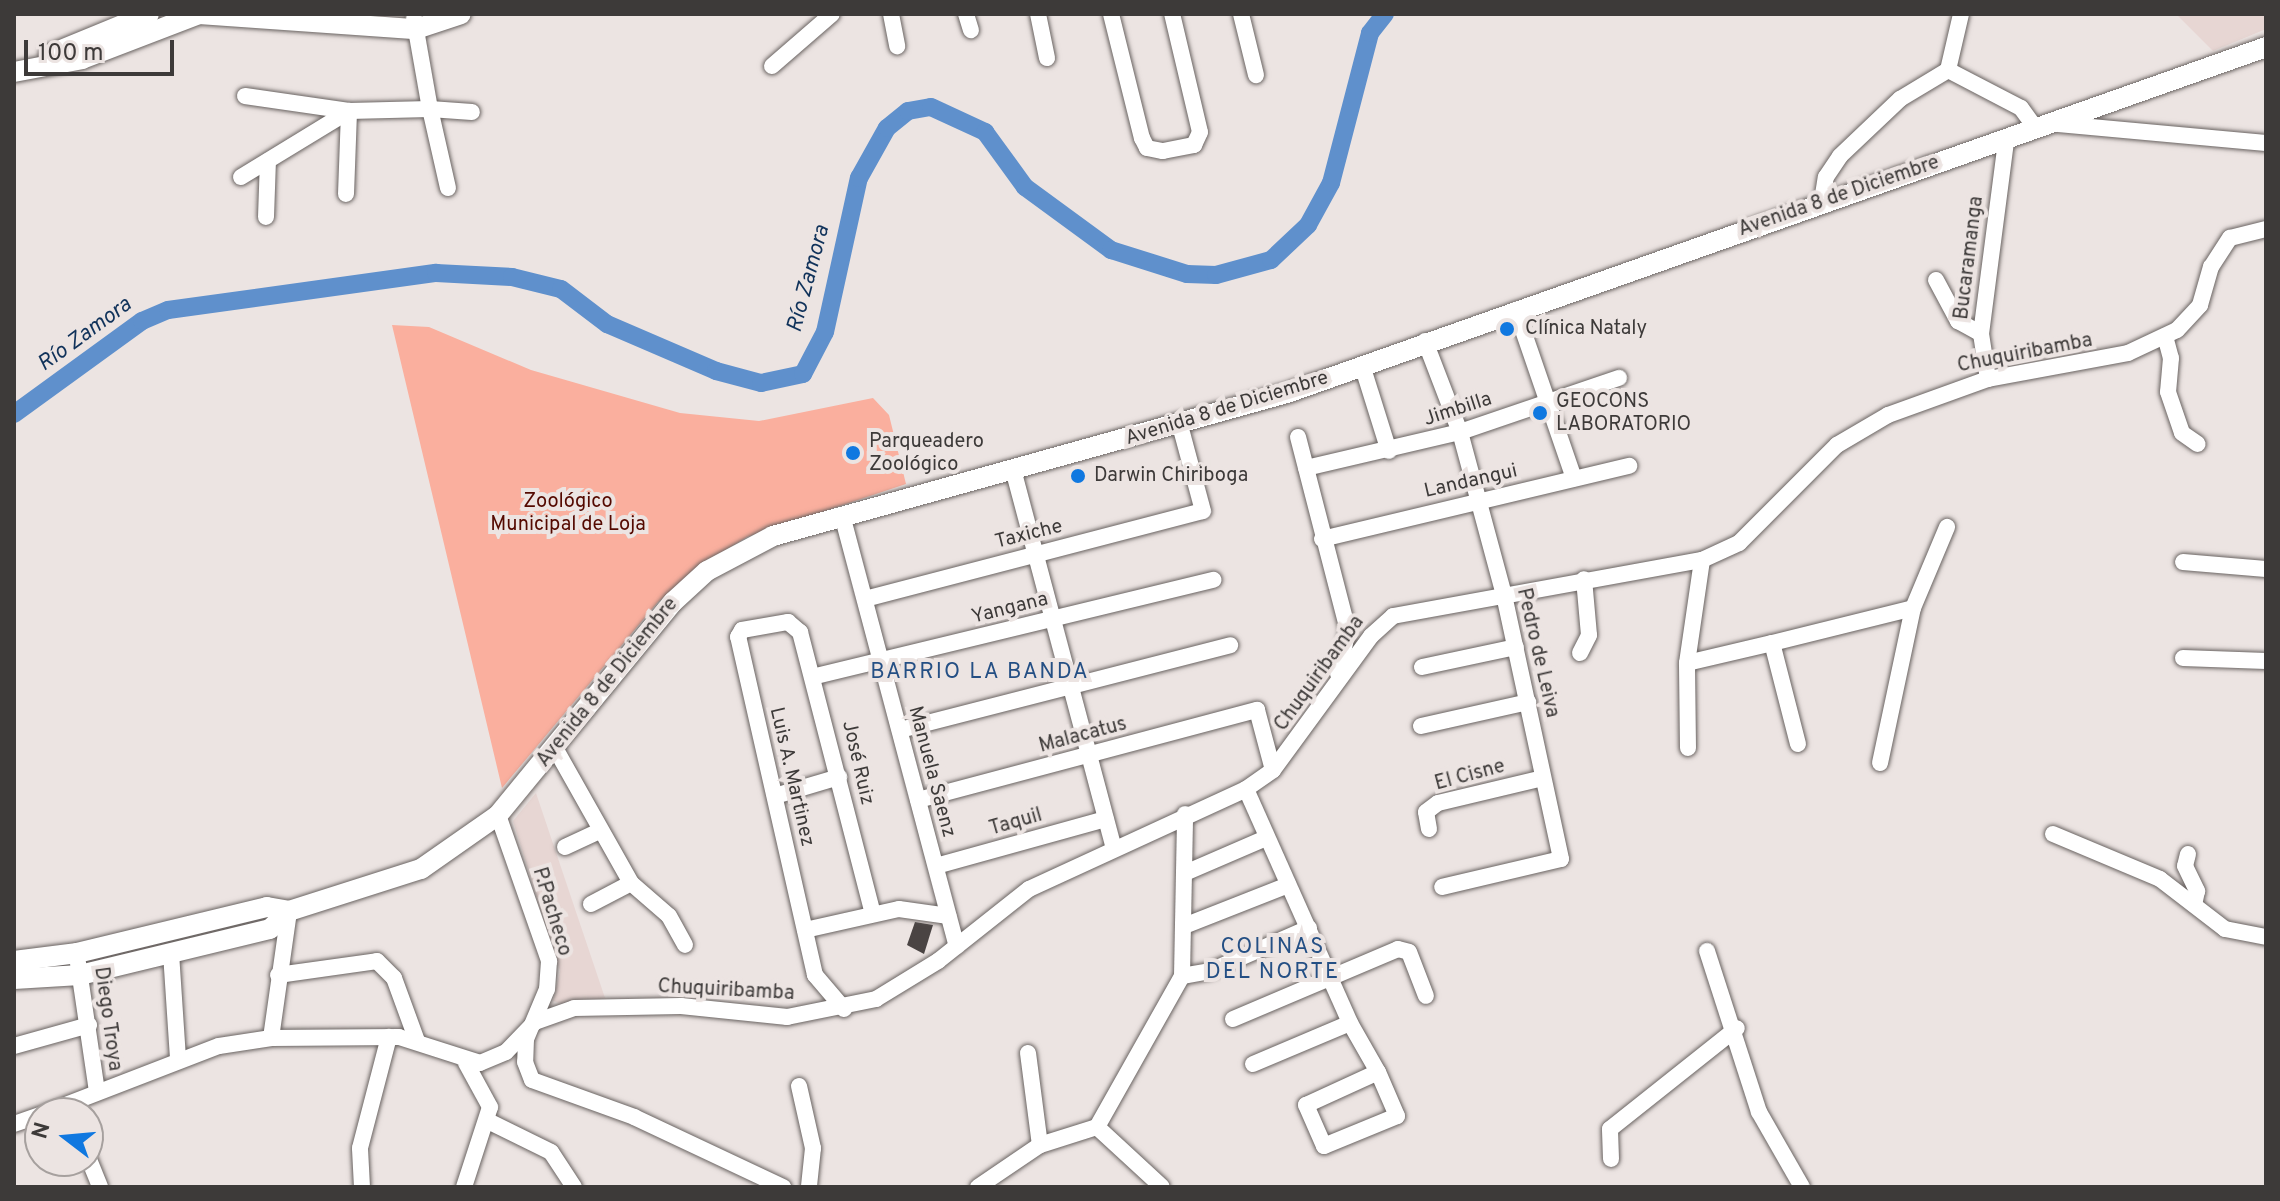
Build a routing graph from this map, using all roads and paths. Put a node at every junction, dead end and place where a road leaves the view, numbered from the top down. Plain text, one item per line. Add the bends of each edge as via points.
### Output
1 (149, 14) edge
2 (384, 14) edge
3 (461, 14) edge
4 (805, 14) edge
5 (832, 14) edge
6 (891, 14) edge
7 (1038, 14) edge
8 (1111, 14) edge
9 (1172, 14) edge
10 (1241, 14) edge
11 (1961, 14) edge
12 (178, 16) edge
13 (338, 19) edge
14 (422, 20) edge
15 (811, 32) junction
16 (897, 46) dead end
17 (2266, 47) edge
18 (1047, 58) dead end
19 (14, 60) edge
20 (772, 66) dead end
21 (1948, 70) junction
22 (14, 72) edge
23 (1256, 75) dead end
24 (245, 96) dead end
25 (430, 109) junction
26 (349, 111) junction
27 (472, 112) dead end
28 (2058, 124) junction
29 (2037, 130) junction
30 (2006, 141) junction
31 (2266, 143) edge
32 (268, 161) junction
33 (241, 177) dead end
34 (448, 188) dead end
35 (346, 194) dead end
36 (1822, 201) junction
37 (266, 217) dead end
38 (2266, 229) edge
39 (1936, 280) dead end
40 (1516, 310) junction
41 (1981, 334) junction
42 (2165, 336) junction
43 (1425, 341) junction
44 (1362, 365) junction
45 (1619, 378) dead end
46 (1988, 379) junction
47 (1549, 400) junction
48 (1180, 425) junction
49 (1460, 432) junction
50 (1298, 437) dead end
51 (2198, 444) dead end
52 (1389, 451) junction
53 (1629, 466) dead end
54 (1306, 468) junction
55 (1014, 473) junction
56 (1574, 478) junction
57 (1479, 500) junction
58 (842, 515) junction
59 (1947, 527) dead end
60 (1322, 539) junction
61 (1036, 554) junction
62 (1702, 560) junction
63 (2183, 562) dead end
64 (2266, 569) edge
65 (1584, 579) junction
66 (1214, 580) dead end
67 (1504, 595) junction
68 (865, 599) junction
69 (1913, 608) junction
70 (1053, 619) junction
71 (795, 626) joint
72 (1772, 643) junction
73 (1230, 645) dead end
74 (1516, 647) junction
75 (1580, 653) dead end
76 (2183, 658) dead end
77 (881, 661) junction
78 (2266, 661) edge
79 (1687, 663) junction
80 (1422, 667) dead end
81 (816, 676) junction
82 (1070, 685) junction
83 (1333, 691) junction
84 (1528, 702) junction
85 (1421, 726) dead end
86 (900, 730) junction
87 (1798, 744) dead end
88 (555, 748) junction
89 (1688, 748) dead end
90 (1089, 755) junction
91 (1880, 763) dead end
92 (1273, 770) junction
93 (839, 777) junction
94 (1543, 778) junction
95 (1246, 789) junction
96 (775, 796) junction
97 (918, 800) junction
98 (1185, 814) junction
99 (498, 815) junction
100 (1106, 819) junction
101 (1429, 829) dead end
102 (599, 831) junction
103 (2053, 834) dead end
104 (1266, 838) junction
105 (1113, 846) junction
106 (565, 847) dead end
107 (2188, 854) dead end
108 (936, 866) junction
109 (1185, 873) junction
110 (631, 883) junction
111 (1288, 885) junction
112 (1442, 887) dead end
113 (591, 904) dead end
114 (2194, 905) junction
115 (289, 911) junction
116 (872, 911) junction
117 (949, 916) junction
118 (1184, 926) junction
119 (1309, 928) junction
120 (805, 930) junction
121 (2261, 938) edge
122 (685, 945) dead end
123 (957, 946) junction
124 (1707, 951) dead end
125 (77, 953) junction
126 (171, 953) junction
127 (14, 961) edge
128 (80, 975) junction
129 (278, 975) junction
130 (1182, 976) junction
131 (1331, 976) junction
132 (14, 979) edge
133 (1426, 996) dead end
134 (844, 1009) junction
135 (1233, 1019) dead end
136 (535, 1022) junction
137 (1350, 1023) junction
138 (89, 1025) junction
139 (1737, 1028) junction
140 (389, 1037) junction
141 (271, 1038) junction
142 (417, 1041) junction
143 (14, 1046) edge
144 (1028, 1053) dead end
145 (178, 1059) junction
146 (466, 1063) junction
147 (1253, 1064) dead end
148 (1378, 1072) junction
149 (799, 1086) dead end
150 (97, 1091) junction
151 (87, 1097) edge
152 (490, 1122) junction
153 (1097, 1127) junction
154 (1040, 1145) junction
155 (1611, 1159) dead end
156 (362, 1187) edge
157 (464, 1187) edge
158 (574, 1187) edge
159 (783, 1187) edge
160 (809, 1187) edge
161 (978, 1187) edge
162 (1162, 1187) edge
163 (1802, 1187) edge

1 - 19 main road via 65,51
2 - 14 main road
3 - 14 main road
4 - 15 street
5 - 15 street
6 - 16 street
7 - 18 street
8 - 9 street via 1147,148 1181,149 1194,145 1200,132
10 - 23 street
11 - 21 street
12 - 13 main road
12 - 22 main road via 82,59
13 - 14 main road
14 - 25 street
15 - 20 street
17 - 28 main road, Avenida 8 de Diciembre
21 - 29 street via 2021,108
21 - 36 street via 1900,99 1840,156 1826,177
24 - 26 street
25 - 26 street
25 - 27 street
25 - 34 street
26 - 32 street
26 - 35 street
28 - 29 main road, Avenida 8 de Diciembre
28 - 31 street
29 - 30 main road, Avenida 8 de Diciembre
30 - 36 main road, Avenida 8 de Diciembre
30 - 41 street, Bucaramanga
32 - 33 street
32 - 37 street
36 - 40 main road, Avenida 8 de Diciembre
38 - 42 street, Chuquiribamba via 2230,238 2211,267 2200,305
39 - 41 street via 1958,321
40 - 43 main road, Avenida 8 de Diciembre
40 - 47 street
41 - 46 street, Bucaramanga
42 - 46 street, Chuquiribamba via 2075,367
42 - 51 street via 2168,392 2182,433
43 - 44 main road, Avenida 8 de Diciembre
43 - 49 street, Pedro de Leiva
44 - 48 main road, Avenida 8 de Diciembre
44 - 52 street
45 - 47 street, Jimbilla
46 - 62 street, Chuquiribamba via 1888,415 1837,445 1739,543
47 - 49 street, Jimbilla
47 - 56 street
48 - 55 main road, Avenida 8 de Diciembre
48 - 61 street, Taxiche via 1203,511
49 - 52 street, Jimbilla
49 - 57 street, Pedro de Leiva
50 - 54 street
52 - 54 street, Jimbilla
53 - 56 street, Landangui
54 - 60 street
55 - 58 main road, Avenida 8 de Diciembre
55 - 61 street
56 - 57 street, Landangui
57 - 60 street, Landangui
57 - 67 street, Pedro de Leiva
58 - 68 street, Manuela Saenz
58 - 88 main road, Avenida 8 de Diciembre via 773,536 707,571 644,633
59 - 69 street
60 - 83 street via 1348,630
61 - 68 street, Taxiche
61 - 70 street
62 - 65 street, Chuquiribamba
62 - 79 street
63 - 64 street
65 - 67 street, Chuquiribamba
65 - 75 street via 1589,635
66 - 70 street, Yangana
67 - 74 street, Pedro de Leiva
67 - 83 street, Chuquiribamba via 1393,616 1381,624
68 - 77 street, Manuela Saenz
69 - 72 street
69 - 91 street
70 - 77 street, Yangana
70 - 82 street
71 - 81 street, José Ruiz
71 - 96 street, Luis A. Martinez via 739,632
72 - 79 street
72 - 87 street
73 - 82 street
74 - 80 street
74 - 84 street, Pedro de Leiva
76 - 78 street
77 - 81 street, Yangana
77 - 86 street, Manuela Saenz
79 - 89 street
81 - 93 street, José Ruiz
82 - 86 street
82 - 90 street
83 - 92 street, Chuquiribamba
84 - 85 street
84 - 94 street, Pedro de Leiva
86 - 97 street, Manuela Saenz
88 - 99 main road, Avenida 8 de Diciembre
88 - 102 street
90 - 92 street, Malacatus via 1257,710
90 - 97 street, Malacatus
90 - 100 street
92 - 95 street, Chuquiribamba
93 - 96 street
93 - 116 street, José Ruiz
94 - 101 street, El Cisne via 1438,803 1426,812
94 - 112 street, Pedro de Leiva via 1561,859
95 - 98 street, Chuquiribamba
95 - 104 street
96 - 120 street, Luis A. Martinez
97 - 108 street, Manuela Saenz
98 - 105 street, Chuquiribamba
98 - 109 street
99 - 115 main road, Avenida 8 de Diciembre via 421,869
99 - 136 street, P.Pacheco via 549,961
100 - 105 street
100 - 108 street, Taquil
102 - 106 street
102 - 110 street
103 - 114 street via 2150,874
104 - 109 street
104 - 111 street
105 - 123 street, Chuquiribamba via 1029,889
107 - 114 street via 2185,866 2197,891
108 - 117 street, Manuela Saenz
109 - 118 street
110 - 113 street
110 - 122 street via 669,916
111 - 118 street
111 - 119 street
114 - 121 street via 2225,929
115 - 125 main road, Avenida 8 de Diciembre via 267,907
115 - 126 main road, Avenida 8 de Diciembre via 270,929
115 - 129 street
116 - 117 street via 915,909
116 - 120 street
117 - 123 street, Manuela Saenz
118 - 130 street
119 - 130 street via 1210,971
119 - 131 street
120 - 134 street, Luis A. Martinez via 815,975
123 - 134 street, Chuquiribamba via 901,986
124 - 139 street
125 - 127 main road, Avenida 8 de Diciembre
125 - 128 street, Diego Troya
126 - 128 main road, Avenida 8 de Diciembre
126 - 145 street
128 - 132 main road, Avenida 8 de Diciembre
128 - 138 street, Diego Troya
129 - 141 street
129 - 142 street via 377,961 394,978
130 - 153 street
131 - 133 street via 1403,949
131 - 135 street
131 - 137 street
134 - 136 street, Chuquiribamba via 787,1017 602,1006
136 - 146 street via 506,1052
136 - 159 street, P.Pacheco via 525,1062 537,1087 634,1117
137 - 147 street
137 - 148 street
138 - 143 street
138 - 150 street, Diego Troya
139 - 155 street via 1610,1129
139 - 163 street via 1759,1112
140 - 141 street
140 - 142 street
140 - 156 street via 360,1148
141 - 145 street
142 - 146 street
144 - 154 street
145 - 150 street
146 - 152 street via 490,1107
148 - 148 street via 1306,1105 1326,1146 1394,1120
149 - 160 street via 813,1148
150 - 151 street
152 - 157 street
152 - 158 street via 551,1152
153 - 154 street
153 - 162 street
154 - 161 street

